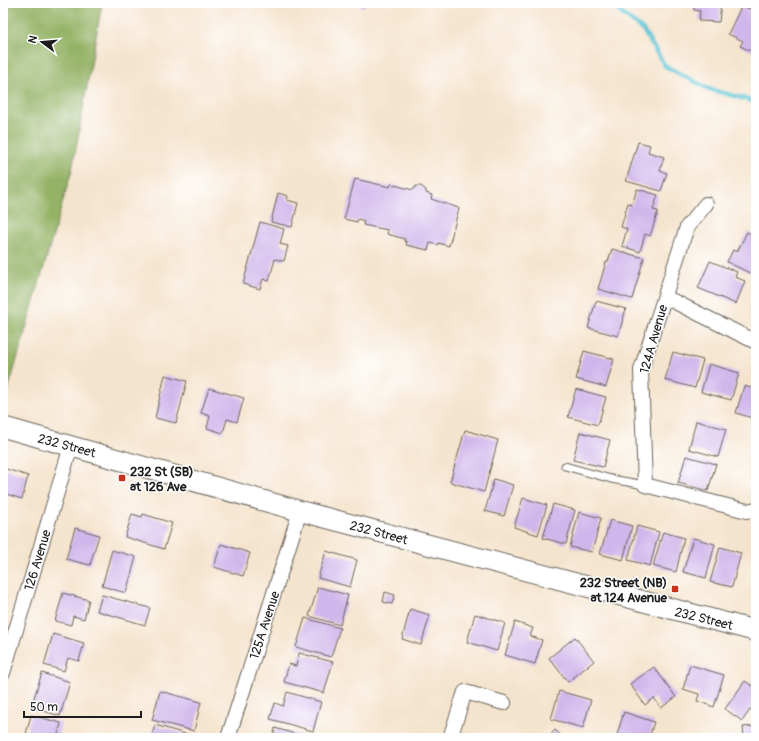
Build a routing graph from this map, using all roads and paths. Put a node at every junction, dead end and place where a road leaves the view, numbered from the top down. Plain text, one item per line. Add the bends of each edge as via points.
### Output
1 (706, 204) dead end
2 (665, 297) junction
3 (756, 342) edge
4 (3, 428) edge
5 (71, 446) junction
6 (565, 466) dead end
7 (645, 485) junction
8 (756, 509) edge
9 (300, 511) junction
10 (756, 631) edge
11 (3, 673) edge
12 (504, 703) dead end
13 (228, 738) edge
14 (450, 738) edge

1 - 2 street, 124A Avenue via 687,227
2 - 3 street
2 - 7 street, 124A Avenue via 641,370
4 - 5 main road, 232 Street
5 - 9 main road, 232 Street
5 - 11 street, 126 Avenue
6 - 7 lane via 611,479
7 - 8 street via 747,511
9 - 10 main road, 232 Street
9 - 13 street, 125A Avenue
12 - 14 street via 465,692

